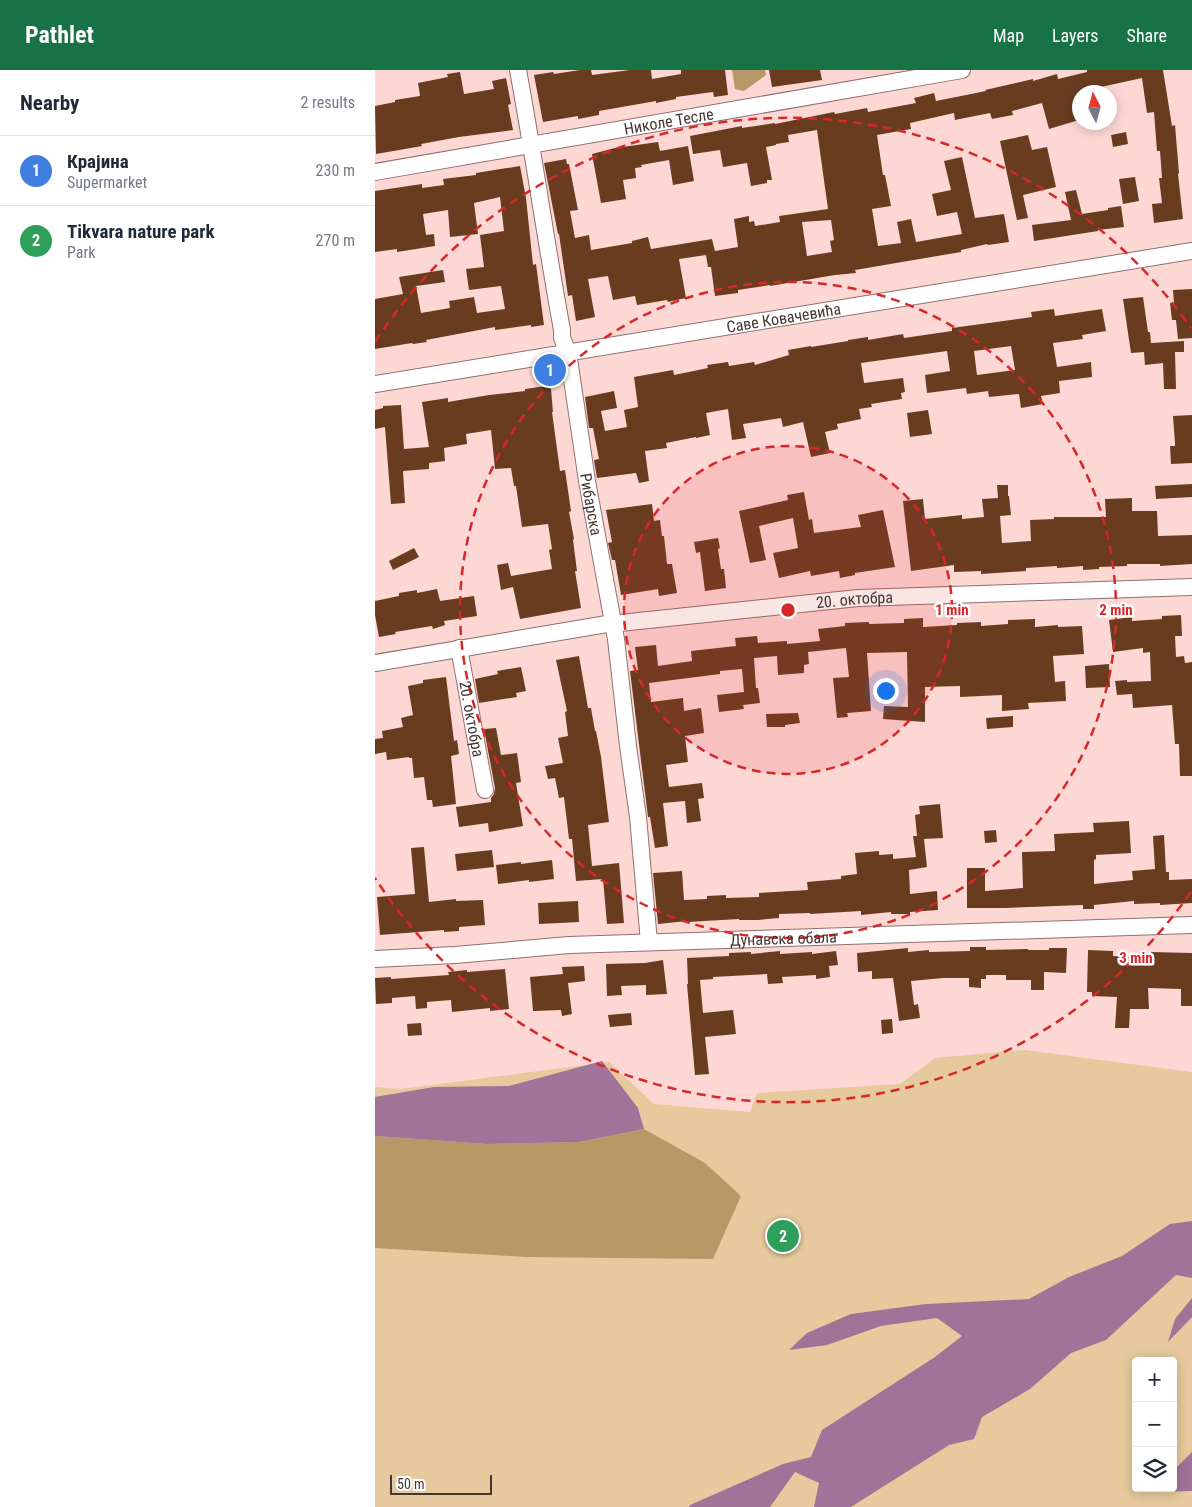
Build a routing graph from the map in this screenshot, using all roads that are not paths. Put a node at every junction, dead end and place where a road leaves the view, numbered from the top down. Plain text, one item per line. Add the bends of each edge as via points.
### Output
1 (517, 70) edge
2 (962, 70) edge
3 (531, 144) junction
4 (375, 172) edge
5 (1192, 251) edge
6 (568, 352) junction
7 (375, 384) edge
8 (1192, 586) edge
9 (613, 623) junction
10 (459, 648) junction
11 (375, 663) edge
12 (485, 790) dead end
13 (1192, 925) edge
14 (649, 942) junction
15 (375, 959) edge

1 - 3 street, Рибарска
2 - 3 street, Николе Тесле
3 - 4 street, Николе Тесле
3 - 6 street, Рибарска via 562,338
5 - 6 street, Саве Ковачевића
6 - 7 street, Саве Ковачевића
6 - 9 street, Рибарска
8 - 9 street, 20. октобра via 858,598
9 - 10 street, 20. октобра
9 - 14 street, Рибарска via 638,817
10 - 11 street, 20. октобра
10 - 12 street, 20. октобра
13 - 14 street, Дунавска обала
14 - 15 street, Дунавска обала

